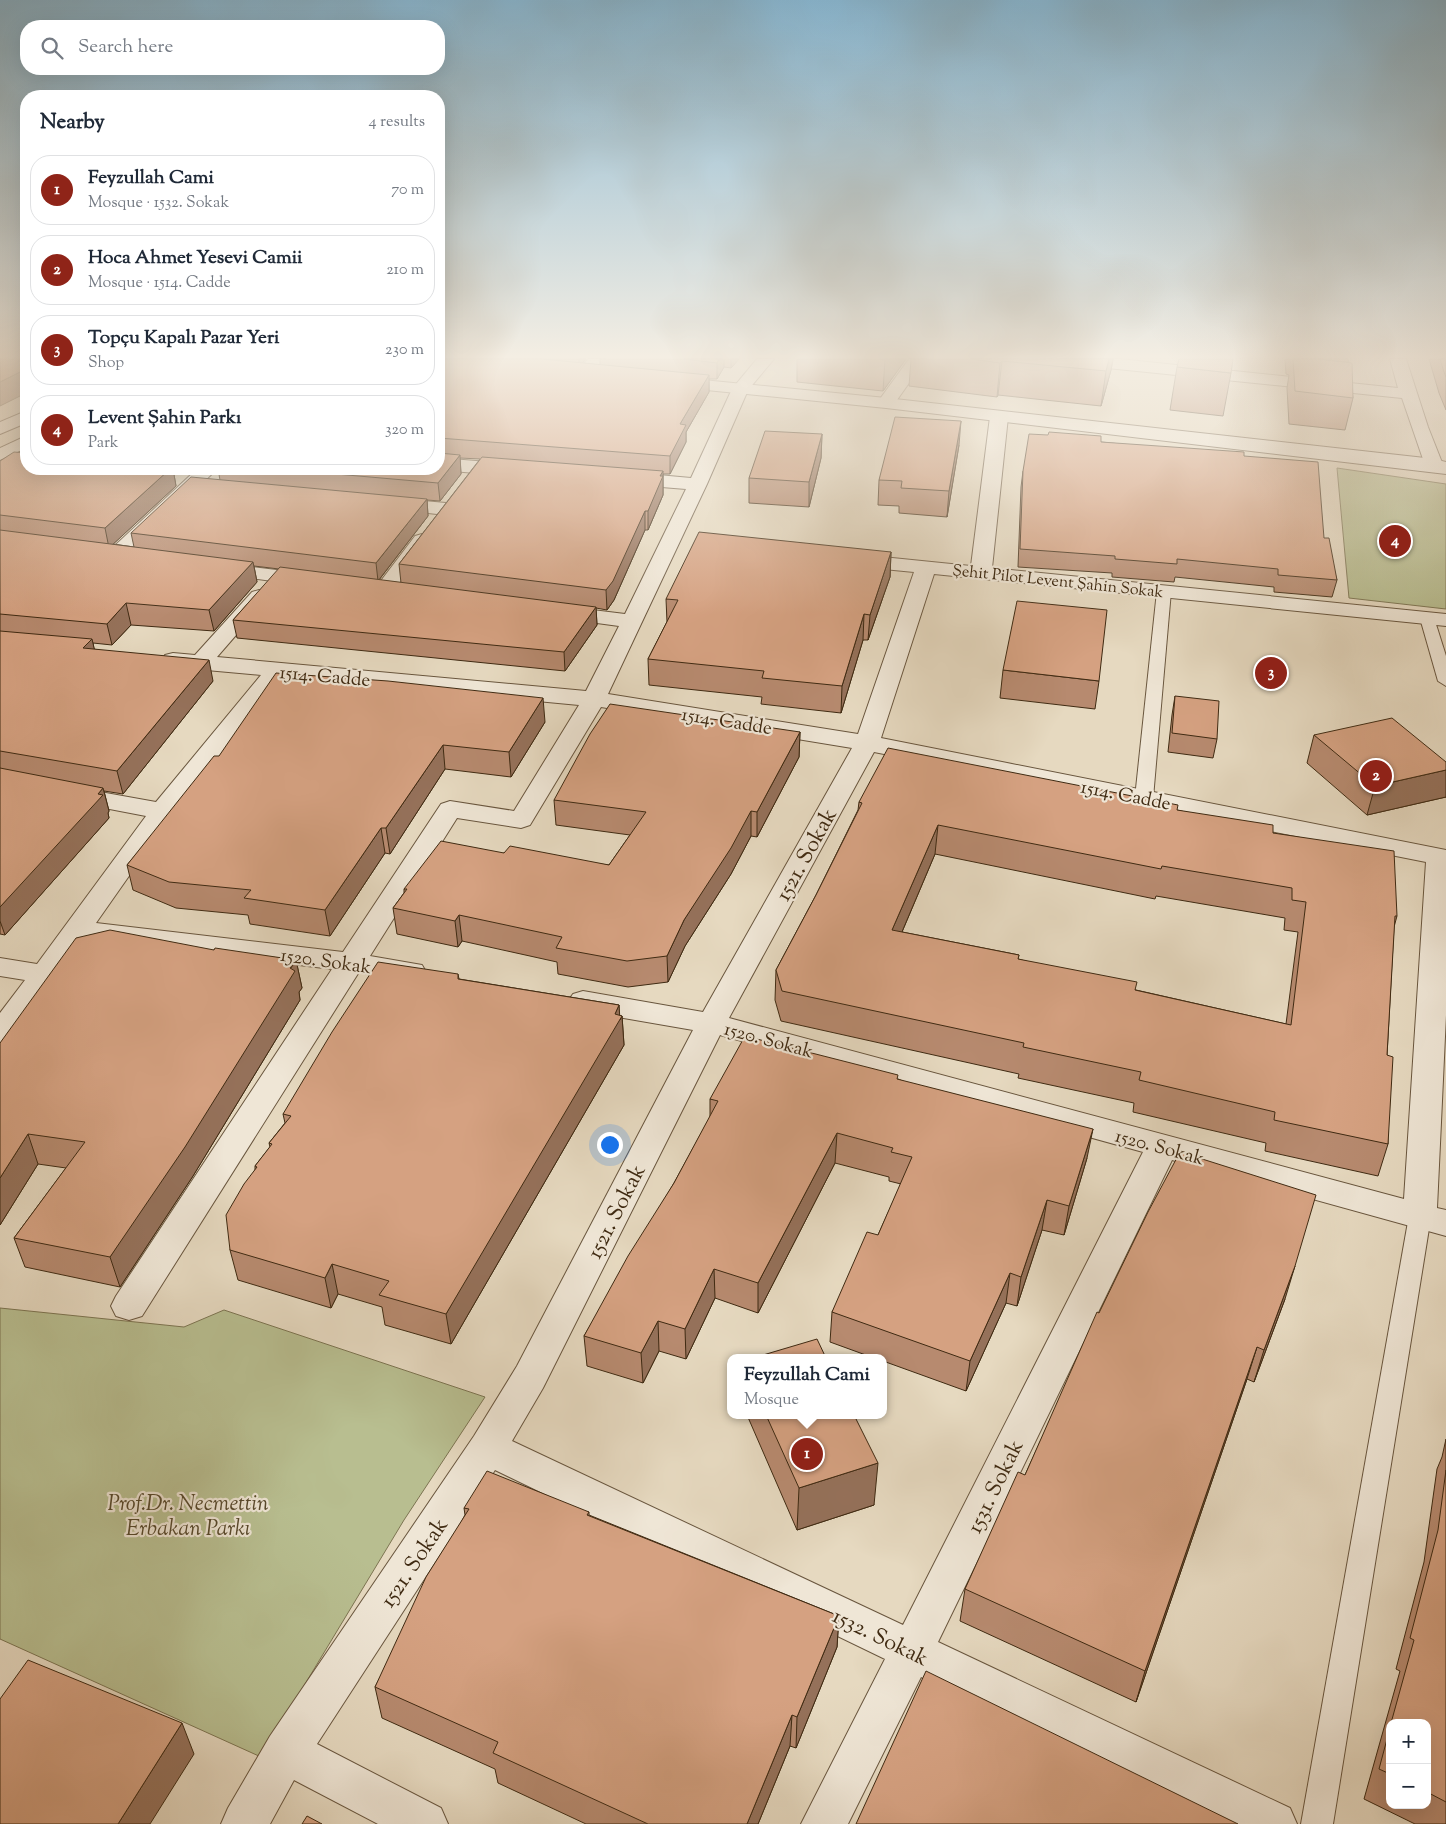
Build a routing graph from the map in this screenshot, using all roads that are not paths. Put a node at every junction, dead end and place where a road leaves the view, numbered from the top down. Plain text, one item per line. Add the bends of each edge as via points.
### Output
1 (20, 444) edge
2 (716, 444) edge
3 (996, 444) edge
4 (1243, 444) edge
5 (1430, 444) edge
6 (0, 455) edge
7 (445, 464) edge
8 (1440, 466) edge
9 (478, 467) junction
10 (526, 471) edge
11 (209, 478) edge
12 (612, 478) edge
13 (698, 484) junction
14 (455, 498) junction
15 (367, 502) edge
16 (837, 558) edge
17 (144, 560) edge
18 (201, 567) edge
19 (926, 567) junction
20 (981, 572) junction
21 (277, 576) junction
22 (326, 582) edge
23 (384, 590) edge
24 (1164, 591) junction
25 (537, 609) edge
26 (1437, 619) edge
27 (632, 621) junction
28 (152, 658) edge
29 (200, 663) junction
30 (277, 670) junction
31 (1446, 682) edge
32 (594, 699) junction
33 (868, 743) junction
34 (0, 781) edge
35 (1144, 798) junction
36 (162, 812) junction
37 (1443, 858) edge
38 (77, 929) junction
39 (351, 962) junction
40 (0, 967) edge
41 (44, 974) junction
42 (439, 977) edge
43 (555, 996) edge
44 (711, 1022) junction
45 (0, 1034) edge
46 (1162, 1147) junction
47 (1433, 1220) edge
48 (129, 1306) dead end
49 (488, 1448) junction
50 (912, 1651) junction
51 (286, 1752) junction
52 (244, 1824) edge
53 (425, 1824) edge
54 (824, 1824) edge
55 (1274, 1824) edge
56 (1317, 1824) edge

1 - 6 street
2 - 13 street
3 - 20 street
4 - 8 street
5 - 8 street
7 - 9 street
9 - 10 street
9 - 14 street
11 - 17 street via 190,486 105,555
12 - 13 street
13 - 27 street via 680,542
14 - 15 street
14 - 23 street
16 - 19 street, Şehit Pilot Levent Şahin Sokak
18 - 21 street
19 - 20 street, Şehit Pilot Levent Şahin Sokak
19 - 33 street, 1521. Sokak
20 - 24 street, Şehit Pilot Levent Şahin Sokak
21 - 22 street
21 - 29 street
24 - 26 street, Şehit Pilot Levent Şahin Sokak
24 - 35 lane
25 - 27 street
26 - 31 lane
27 - 32 street
28 - 29 street, 1514. Cadde
29 - 30 street, 1514. Cadde
30 - 32 street, 1514. Cadde
30 - 36 street
32 - 33 street, 1514. Cadde
32 - 39 street via 521,820 450,809
33 - 35 street, 1514. Cadde
33 - 44 street, 1521. Sokak
34 - 36 street
35 - 37 street, 1514. Cadde
36 - 38 street
37 - 47 street
38 - 39 street, 1520. Sokak
38 - 41 street
39 - 42 street, 1520. Sokak
39 - 48 street
40 - 41 street
41 - 45 street
43 - 44 street, 1520. Sokak
44 - 46 street, 1520. Sokak
44 - 49 street, 1521. Sokak via 530,1376
46 - 47 street, 1520. Sokak
46 - 50 street, 1531. Sokak
47 - 56 lane
49 - 50 street, 1532. Sokak
49 - 51 street, 1521. Sokak
50 - 54 street, 1531. Sokak
50 - 55 street, 1532. Sokak
51 - 52 street, 1521. Sokak
51 - 53 street

